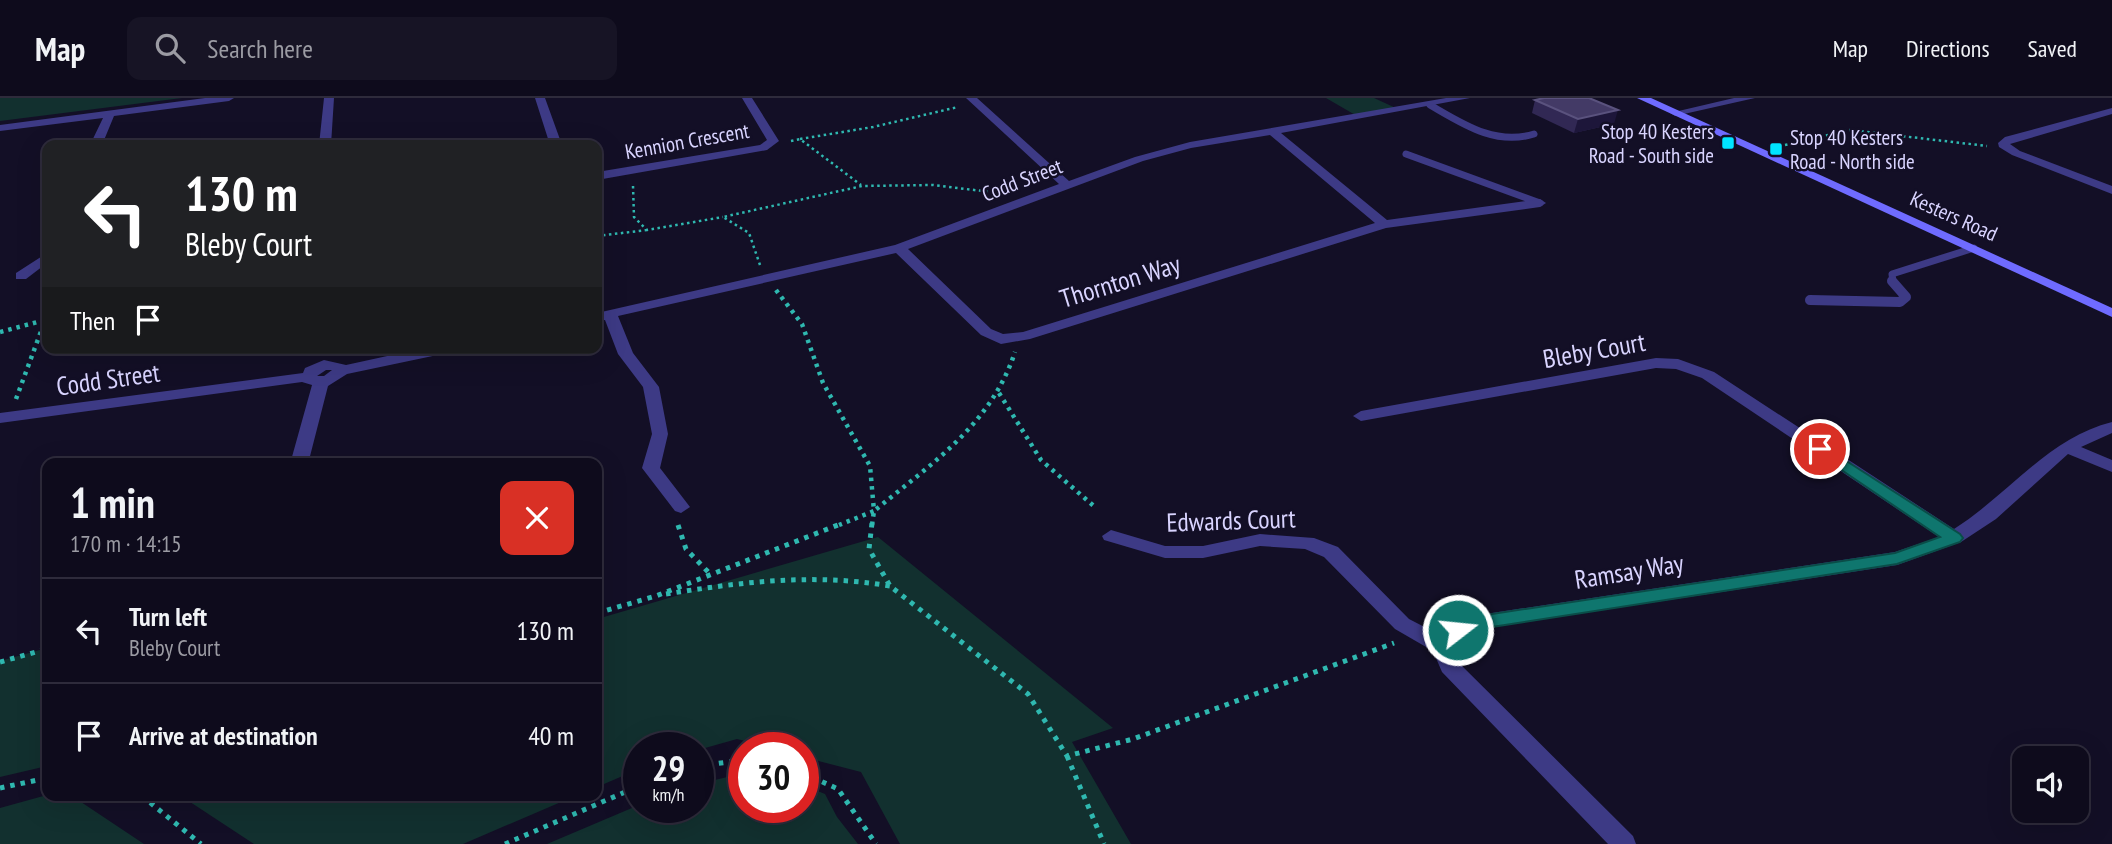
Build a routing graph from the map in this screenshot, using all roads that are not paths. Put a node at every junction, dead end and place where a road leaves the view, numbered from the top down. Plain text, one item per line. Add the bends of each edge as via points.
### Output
1 (229, 98) edge
2 (328, 98) edge
3 (540, 98) edge
4 (747, 98) edge
5 (1465, 98) edge
6 (1642, 98) edge
7 (1749, 98) edge
8 (1450, 99) edge
9 (972, 100) edge
10 (1430, 105) junction
11 (2112, 111) edge
12 (1675, 113) junction
13 (110, 114) junction
14 (0, 128) edge
15 (1272, 131) junction
16 (1534, 134) dead end
17 (98, 140) edge
18 (325, 140) edge
19 (554, 140) edge
20 (1406, 154) dead end
21 (602, 175) edge
22 (1067, 185) junction
23 (2112, 190) edge
24 (1540, 203) joint
25 (1384, 224) junction
26 (899, 248) junction
27 (1974, 248) junction
28 (42, 261) edge
29 (2020, 268) junction
30 (21, 276) dead end
31 (1810, 300) dead end
32 (2112, 306) edge
33 (2112, 313) edge
34 (604, 315) edge
35 (418, 354) edge
36 (314, 380) junction
37 (1361, 416) dead end
38 (0, 418) edge
39 (2112, 427) edge
40 (2066, 447) junction
41 (300, 458) edge
42 (2112, 467) edge
43 (677, 510) road end
44 (1111, 536) dead end
45 (1954, 538) junction
46 (1442, 646) junction
47 (1624, 844) edge

1 - 13 street
2 - 18 street
3 - 19 street
4 - 21 street, Kennion Crescent via 774,141 763,148
5 - 8 street, Codd Street
6 - 12 main road, Kesters Road
7 - 12 street
8 - 10 street, Codd Street
9 - 22 street
10 - 15 street, Codd Street
10 - 16 lane via 1478,131 1504,139 1520,141
11 - 23 street via 2004,143 2005,148
12 - 27 main road, Kesters Road
13 - 14 street
13 - 17 street
15 - 22 street, Codd Street via 1177,149
15 - 25 street
20 - 24 lane
22 - 26 street, Codd Street
24 - 25 street, Thornton Way
25 - 26 street, Thornton Way via 1025,336 1000,339 986,332
26 - 34 street, Codd Street
27 - 29 main road, Kesters Road
27 - 31 lane via 1892,274 1892,281 1906,297 1900,302
28 - 30 street
29 - 32 main road, Kesters Road
29 - 33 main road, Kesters Road
34 - 43 street via 651,387 660,434 651,468
35 - 36 street, Codd Street via 342,370 324,365 311,371
36 - 38 street, Codd Street
36 - 41 street
37 - 45 street, Bleby Court via 1656,363 1678,364 1708,375
39 - 40 street, Ramsay Way
40 - 42 street
40 - 45 street, Ramsay Way via 1990,515
44 - 46 street, Edwards Court via 1165,552 1203,552 1259,540 1307,543 1331,552 1402,624
45 - 46 street, Ramsay Way via 1897,558 1492,621 1458,630
46 - 47 street via 1449,666 1468,688

